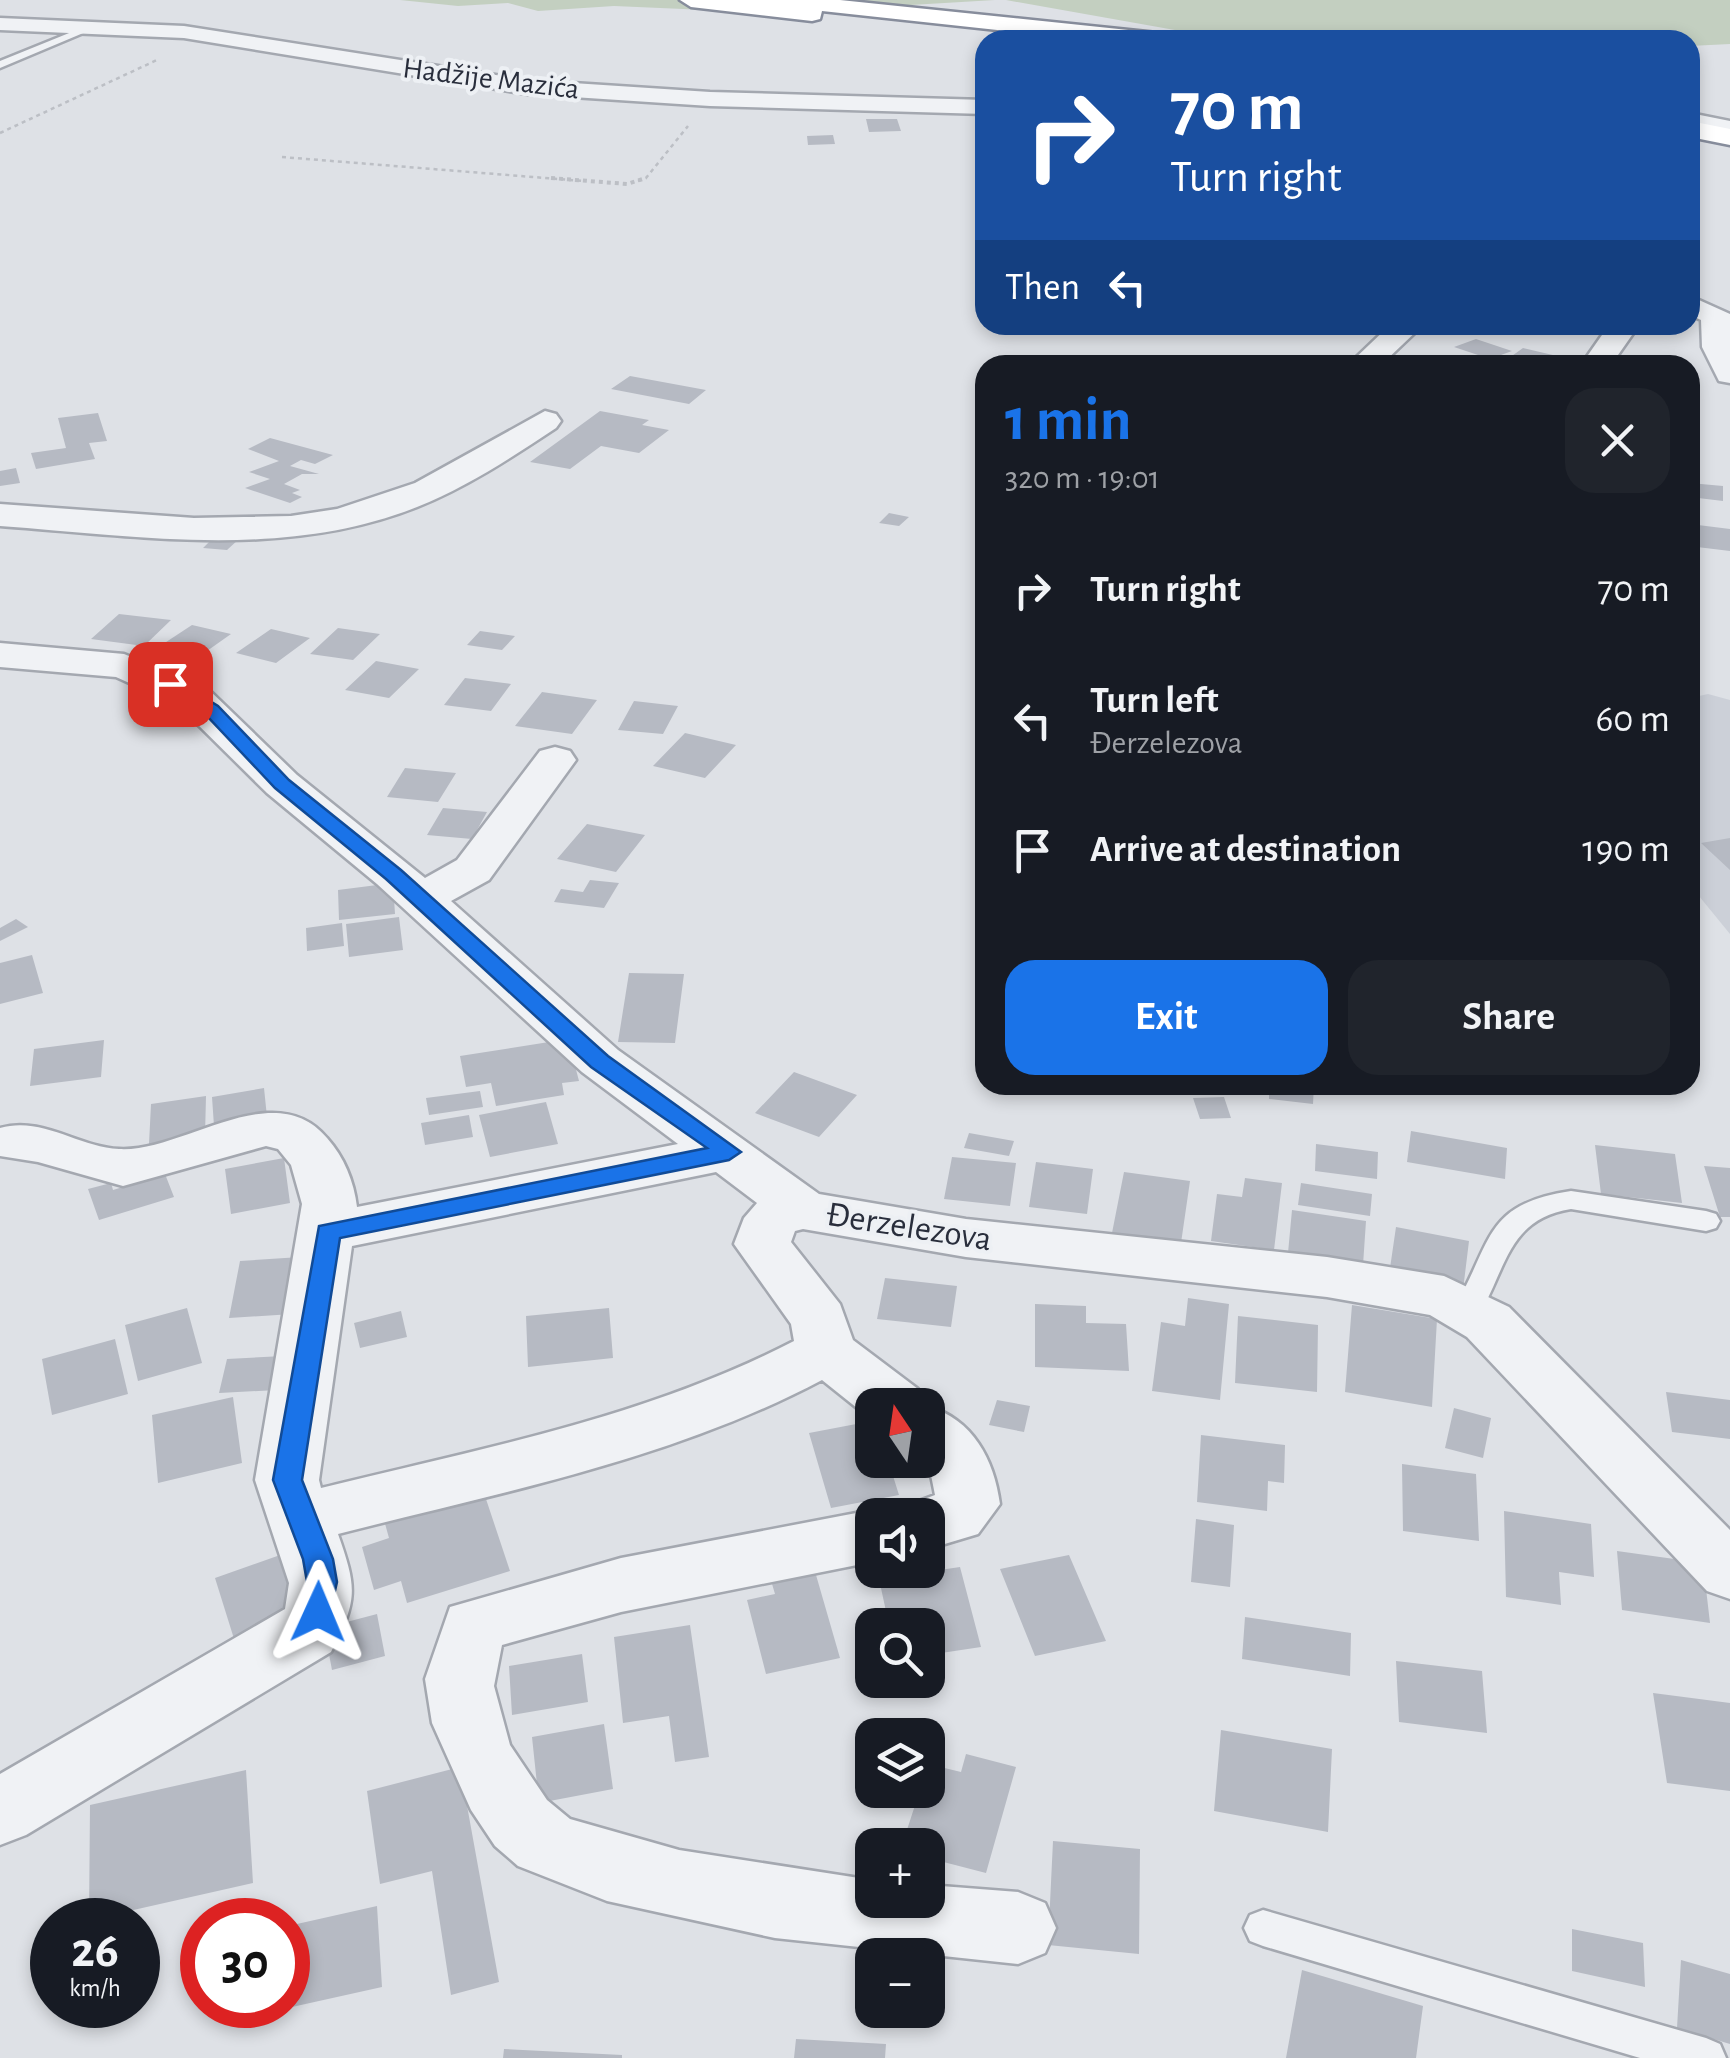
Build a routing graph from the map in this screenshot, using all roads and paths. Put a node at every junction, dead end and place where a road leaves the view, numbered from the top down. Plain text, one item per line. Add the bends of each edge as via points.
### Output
1 (691, 0) edge
2 (776, 0) edge
3 (0, 24) edge
4 (1074, 30) edge
5 (83, 31) junction
6 (975, 31) edge
7 (207, 35) junction
8 (0, 65) edge
9 (710, 99) junction
10 (975, 108) edge
11 (1700, 122) edge
12 (1730, 128) edge
13 (1700, 130) edge
14 (0, 133) edge
15 (1730, 137) edge
16 (1700, 144) edge
17 (1730, 150) edge
18 (282, 157) dead end
19 (1700, 309) edge
20 (1396, 335) edge
21 (1374, 355) edge
22 (1730, 374) edge
23 (545, 421) dead end
24 (0, 514) edge
25 (0, 655) edge
26 (555, 760) dead end
27 (421, 899) junction
28 (4, 1140) edge
29 (729, 1152) junction
30 (804, 1210) junction
31 (1706, 1221) dead end
32 (328, 1232) junction
33 (1469, 1308) junction
34 (826, 1351) junction
35 (874, 1388) edge
36 (945, 1443) edge
37 (300, 1518) junction
38 (945, 1519) edge
39 (855, 1539) edge
40 (1730, 1572) edge
41 (0, 1812) edge
42 (1018, 1928) dead end
43 (1263, 1928) dead end
44 (1706, 2058) edge

1 - 6 highway
2 - 4 highway
3 - 5 street, Hadžije Mazića
5 - 7 street, Hadžije Mazića
5 - 8 lane
7 - 9 street, Hadžije Mazića via 488,83
7 - 14 path
9 - 10 street, Hadžije Mazića
9 - 18 path via 635,183
11 - 12 street
13 - 15 highway
16 - 17 highway
19 - 22 street via 1716,315 1716,347
20 - 21 street
23 - 24 street via 420,494 310,525 228,529
25 - 27 street, Đerzelezova via 124,666 192,696 303,803
26 - 27 street via 474,870
27 - 29 street, Đerzelezova via 600,1062
28 - 32 street via 37,1141 123,1168 266,1129 296,1134 317,1161 330,1204
29 - 30 street, Đerzelezova
29 - 32 street
30 - 33 street, Đerzelezova via 966,1238 1327,1276 1444,1297
30 - 34 street via 772,1218 762,1244 820,1319
31 - 33 lane via 1549,1201 1508,1223
32 - 37 street via 287,1480
33 - 40 street, Đerzelezova
34 - 35 street
34 - 37 street via 728,1402 647,1432
36 - 38 street via 966,1480 968,1504
37 - 41 street via 322,1582 307,1632
39 - 42 street via 692,1570 474,1627 459,1686 478,1751 508,1808 534,1836 590,1862 687,1888 893,1918
43 - 44 lane

